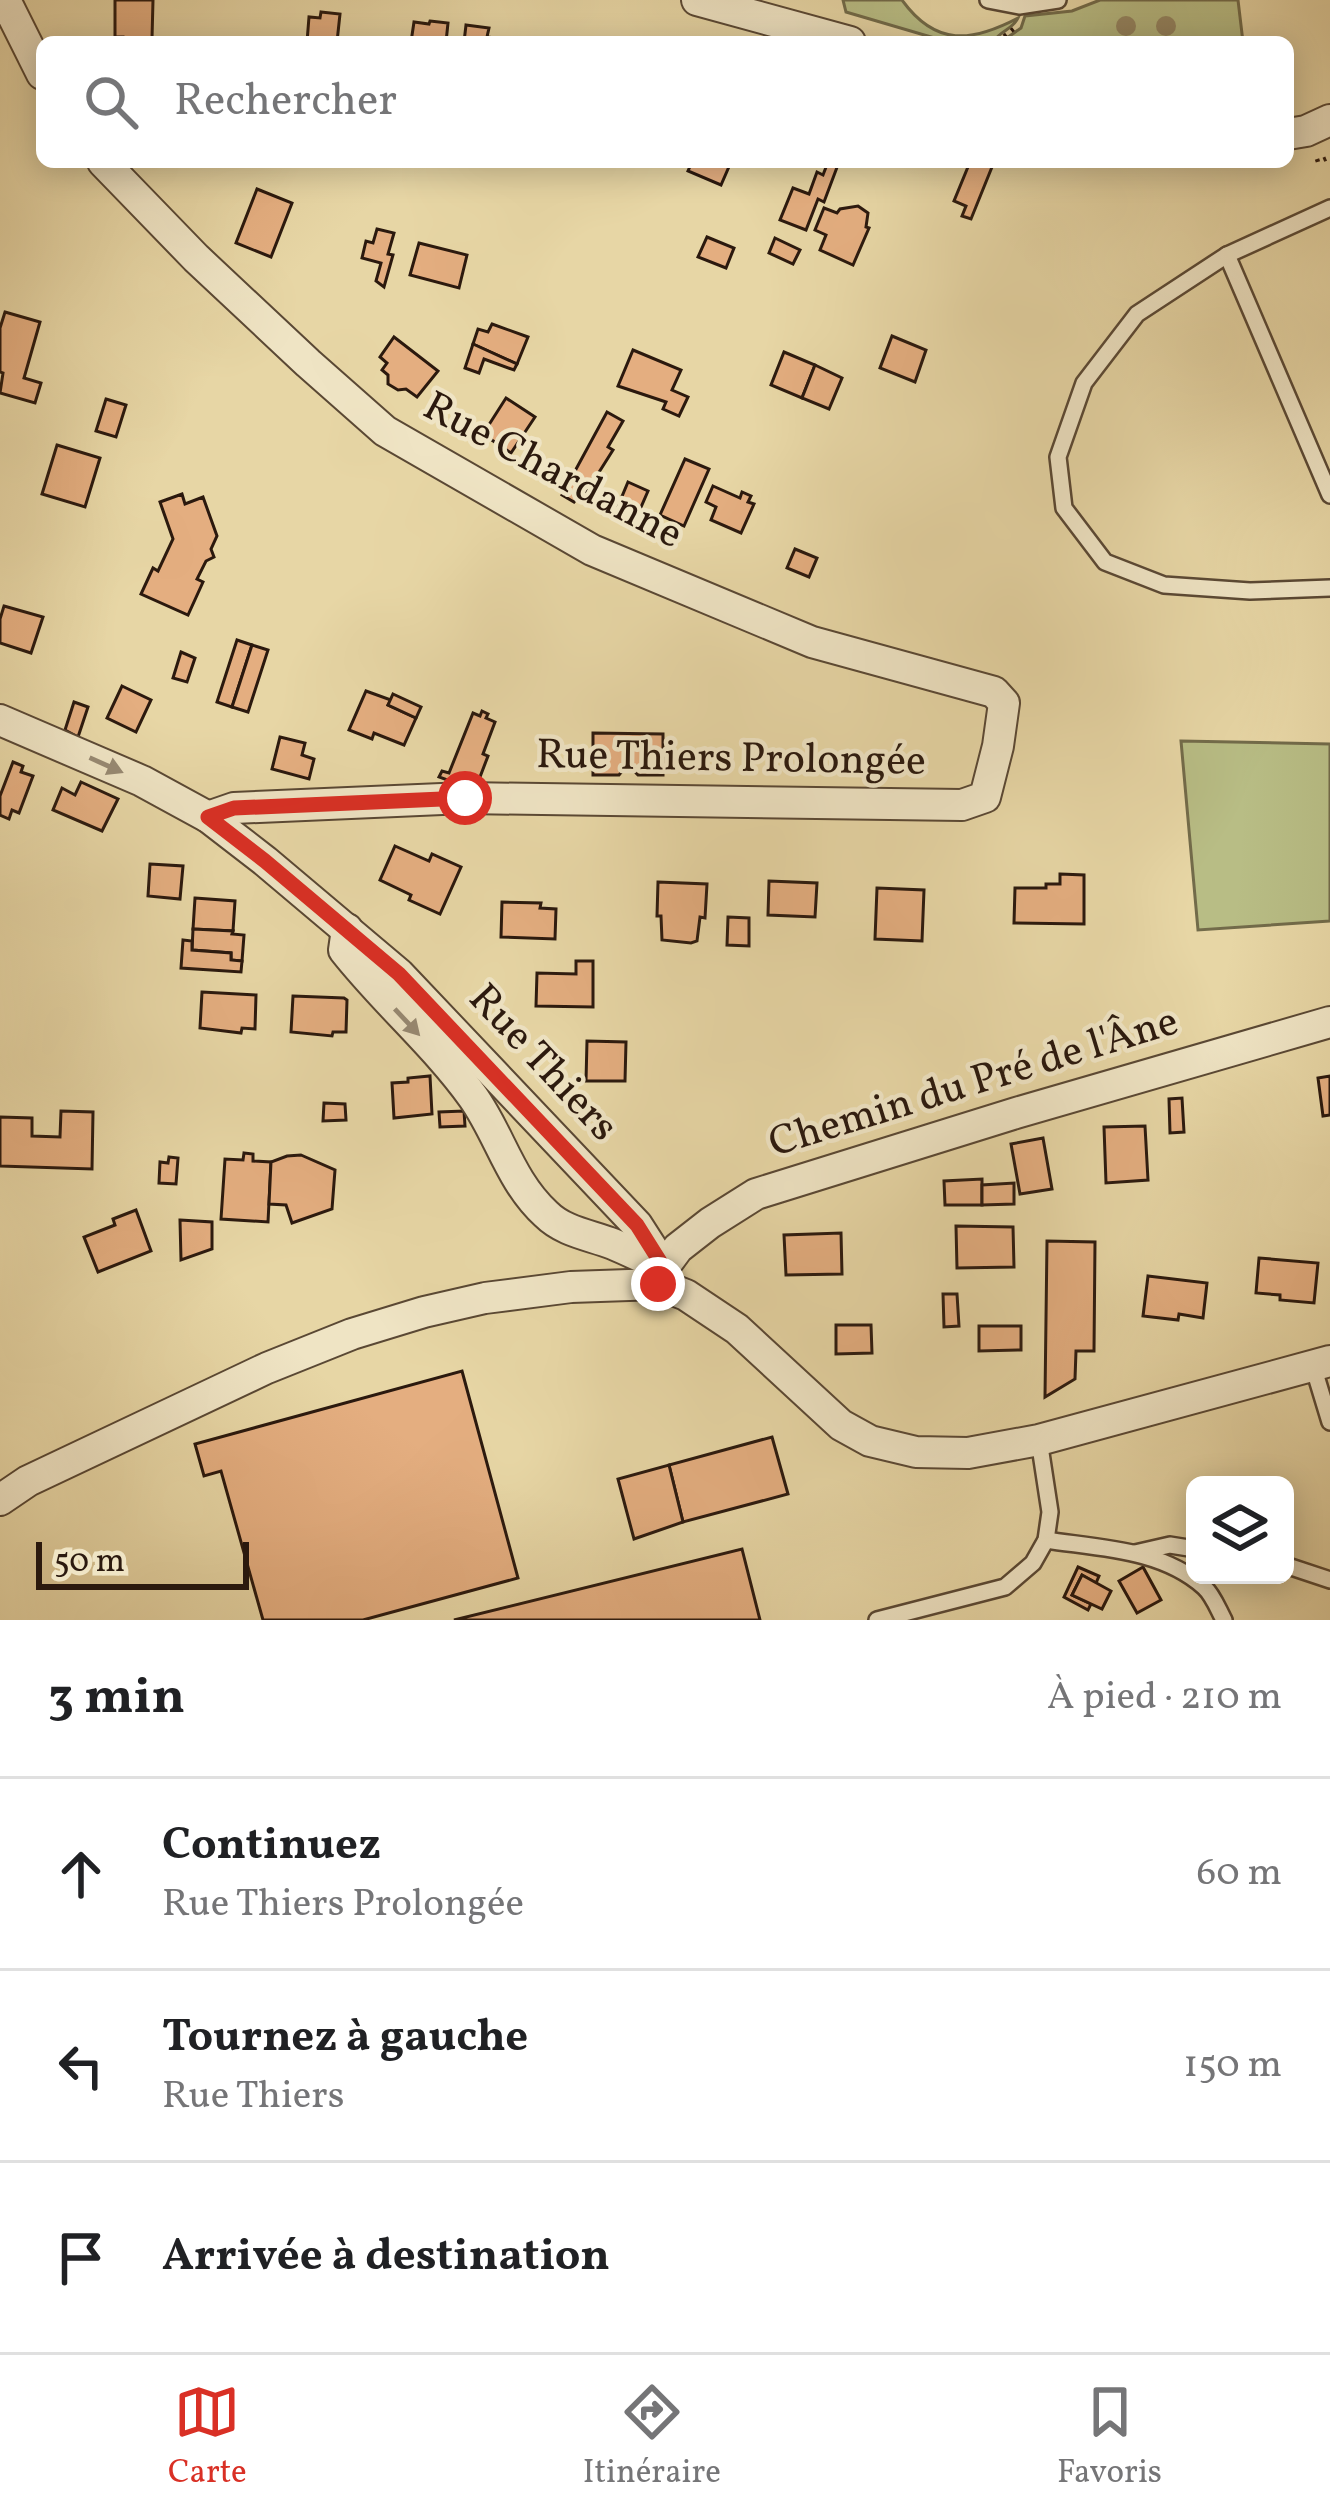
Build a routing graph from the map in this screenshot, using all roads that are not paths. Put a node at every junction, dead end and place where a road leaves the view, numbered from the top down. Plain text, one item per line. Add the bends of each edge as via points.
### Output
1 (5, 0) edge
2 (698, 0) edge
3 (988, 0) edge
4 (1058, 0) edge
5 (834, 36) edge
6 (36, 62) edge
7 (1330, 120) edge
8 (1294, 133) edge
9 (109, 168) edge
10 (1330, 208) edge
11 (1227, 255) junction
12 (1330, 495) edge
13 (1330, 588) edge
14 (0, 720) edge
15 (998, 746) joint
16 (208, 817) junction
17 (346, 929) junction
18 (1330, 1022) edge
19 (661, 1276) junction
20 (1322, 1364) edge
21 (1330, 1422) edge
22 (1040, 1440) junction
23 (0, 1500) edge
24 (1046, 1540) junction
25 (1186, 1547) edge
26 (1135, 1553) junction
27 (1294, 1568) edge
28 (1330, 1580) edge
29 (877, 1620) edge
30 (1224, 1620) edge

1 - 6 street
2 - 5 street
3 - 4 lane
7 - 8 street
9 - 15 street, Rue Chardanne via 385,431 592,550 812,642 994,692 1004,703
10 - 11 lane
11 - 12 lane
11 - 13 lane via 1137,314 1084,383 1058,458 1064,508 1105,562 1164,585
14 -> 16 street, Rue Thiers
15 - 16 street, Rue Thiers Prolongée via 985,797 962,805 465,798 234,808
16 - 17 street, Rue Thiers
17 - 19 street, Rue Thiers via 399,974 637,1225
17 -> 19 street, Rue Thiers via 344,950 472,1095 510,1169 544,1213
18 - 19 street, Chemin du Pré de l'Âne via 756,1194 678,1248
19 - 22 street via 870,1441 968,1454
19 - 23 street via 484,1298 352,1334 223,1388
20 - 21 lane
20 - 22 street
22 - 24 lane
24 - 26 lane
24 - 29 lane via 1005,1586
25 - 26 lane
26 - 30 lane via 1207,1589
27 - 28 lane

